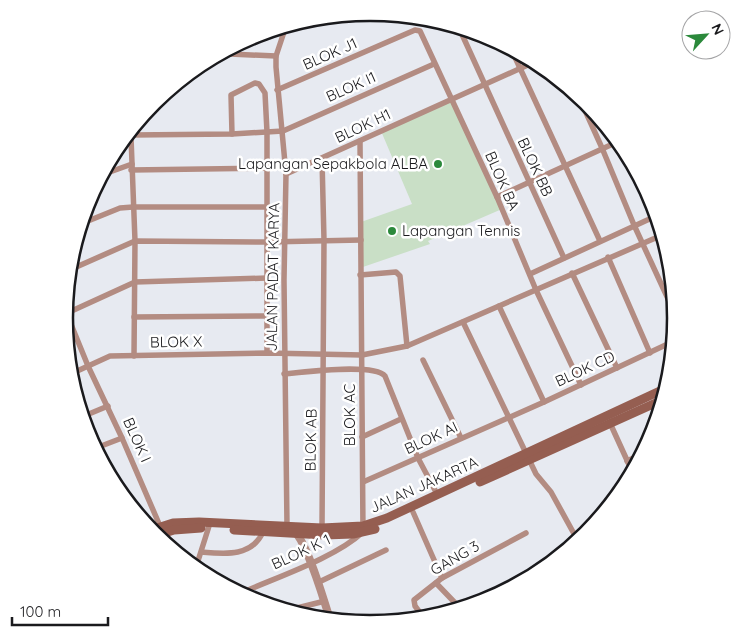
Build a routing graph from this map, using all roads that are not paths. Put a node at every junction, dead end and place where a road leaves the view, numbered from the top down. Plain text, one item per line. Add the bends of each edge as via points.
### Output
1 (420, 31) joint
2 (284, 34) edge
3 (463, 36) edge
4 (235, 54) edge
5 (276, 56) junction
6 (516, 59) edge
7 (434, 64) junction
8 (526, 65) edge
9 (520, 68) junction
10 (484, 85) junction
11 (277, 90) junction
12 (451, 99) junction
13 (587, 115) edge
14 (275, 132) junction
15 (232, 134) junction
16 (137, 136) edge
17 (360, 141) junction
18 (131, 143) edge
19 (611, 145) edge
20 (602, 148) junction
21 (322, 159) junction
22 (565, 165) junction
23 (131, 167) junction
24 (266, 168) junction
25 (112, 172) edge
26 (286, 174) junction
27 (529, 183) junction
28 (497, 197) junction
29 (133, 207) junction
30 (266, 207) junction
31 (650, 219) edge
32 (90, 221) edge
33 (634, 227) junction
34 (656, 237) edge
35 (324, 240) junction
36 (361, 240) junction
37 (135, 241) junction
38 (286, 241) junction
39 (600, 241) junction
40 (641, 241) junction
41 (269, 242) junction
42 (564, 258) junction
43 (608, 258) junction
44 (78, 266) edge
45 (572, 273) junction
46 (360, 275) junction
47 (530, 276) junction
48 (267, 278) junction
49 (135, 282) junction
50 (535, 288) junction
51 (666, 294) edge
52 (500, 306) junction
53 (73, 311) edge
54 (267, 316) junction
55 (134, 317) junction
56 (463, 322) junction
57 (74, 335) edge
58 (666, 345) edge
59 (407, 346) junction
60 (269, 353) junction
61 (324, 353) junction
62 (650, 353) junction
63 (283, 355) junction
64 (134, 356) junction
65 (362, 357) junction
66 (423, 360) dead end
67 (88, 366) junction
68 (362, 368) junction
69 (617, 368) junction
70 (324, 370) junction
71 (78, 371) edge
72 (285, 371) junction
73 (581, 385) junction
74 (659, 392) edge
75 (544, 402) junction
76 (655, 403) edge
77 (108, 406) junction
78 (89, 414) edge
79 (508, 417) junction
80 (401, 419) junction
81 (610, 424) junction
82 (362, 437) junction
83 (122, 438) junction
84 (461, 438) junction
85 (102, 446) edge
86 (528, 456) junction
87 (418, 458) junction
88 (633, 458) edge
89 (627, 461) junction
90 (629, 465) edge
91 (363, 482) junction
92 (438, 494) junction
93 (413, 512) junction
94 (209, 525) junction
95 (160, 526) joint
96 (287, 526) junction
97 (322, 528) junction
98 (363, 529) junction
99 (263, 532) junction
100 (165, 533) edge
101 (526, 533) dead end
102 (297, 534) junction
103 (574, 535) edge
104 (386, 550) dead end
105 (202, 552) junction
106 (199, 561) edge
107 (310, 563) junction
108 (442, 578) junction
109 (319, 582) junction
110 (436, 583) junction
111 (249, 589) edge
112 (325, 602) junction
113 (455, 603) edge
114 (300, 607) edge
115 (419, 611) edge
116 (328, 612) edge

1 - 7 street, BLOK BA
1 - 11 street, BLOK J1 via 414,30
2 - 5 street, JALAN PADAT KARYA
3 - 10 street, BLOK BB
4 - 5 street
5 - 11 street, JALAN PADAT KARYA
6 - 9 street
7 - 12 street, BLOK BA
7 - 14 street, BLOK I1
8 - 9 street, BLOK H1
9 - 10 street, BLOK H1
9 - 22 street
10 - 12 street, BLOK H1
10 - 27 street, BLOK BB
11 - 14 street, JALAN PADAT KARYA
12 - 17 street, BLOK H1
12 - 28 street, BLOK BA
13 - 20 street
14 - 15 street
14 - 15 street via 264,92 256,83 231,95
14 - 24 street
14 - 26 street, JALAN PADAT KARYA
15 - 16 street
17 - 21 street, BLOK H1
17 - 36 street
18 - 23 street
19 - 20 street
20 - 22 street
20 - 33 street
21 - 26 street, BLOK H1
21 - 35 street, BLOK AB
22 - 27 street
22 - 39 street
23 - 24 street
23 - 25 street
23 - 29 street
24 - 30 street
26 - 38 street, JALAN PADAT KARYA
27 - 28 street
27 - 42 street, BLOK BB
28 - 47 street, BLOK BA
29 - 30 street
29 - 32 street via 120,208
29 - 37 street
30 - 41 street
31 - 33 street
33 - 39 street
33 - 40 street
34 - 40 street, BLOK X
35 - 36 street
35 - 38 street
35 - 61 street, BLOK AB
36 - 46 street
37 - 41 street
37 - 44 street
37 - 49 street
38 - 41 street
38 - 63 street, JALAN PADAT KARYA
39 - 42 street
40 - 43 street, BLOK X
40 - 51 street
41 - 48 street
42 - 47 street
43 - 45 street, BLOK X
43 - 62 street
45 - 50 street, BLOK X
45 - 69 street
46 - 59 street via 396,272 400,276
46 - 65 street
47 - 50 street, BLOK BA
48 - 49 street
48 - 54 street
49 - 53 street
49 - 55 street
50 - 52 street, BLOK X
50 - 73 street, BLOK BA
52 - 56 street, BLOK X
52 - 75 street
54 - 55 street
54 - 60 street
55 - 64 street
56 - 59 street, BLOK X
56 - 79 street
57 - 67 street, BLOK I
58 - 62 street, BLOK CD
59 - 65 street, BLOK X
60 - 63 street, BLOK X
60 - 64 street, BLOK X
61 - 63 street, BLOK X
61 - 65 street, BLOK X
61 - 70 street, BLOK AB
62 - 69 street, BLOK CD
63 - 72 street, JALAN PADAT KARYA
64 - 67 street, BLOK X via 110,356
65 - 68 street
66 - 84 street
67 - 71 street, BLOK X
67 - 77 street, BLOK I
68 - 70 street
68 - 80 street, BLOK AC via 385,376
68 - 82 street, BLOK AC
69 - 73 street, BLOK CD
70 - 72 street
70 - 97 street, BLOK AB
72 - 96 street, JALAN PADAT KARYA
73 - 75 street, BLOK CD
74 - 86 main road, JALAN JAKARTA
75 - 79 street, BLOK CD
76 - 81 main road, JALAN JAKARTA
77 - 78 street
77 - 83 street, BLOK I
79 - 84 street, BLOK AI
79 - 86 street
80 - 82 street
80 - 87 street, BLOK AC
81 - 86 main road, JALAN JAKARTA
81 - 89 street
82 - 91 street, BLOK AC
83 - 85 street
83 - 95 street, BLOK I
84 - 87 street, BLOK AI
86 - 92 main road, JALAN JAKARTA
86 - 93 main road, JALAN JAKARTA
86 - 103 street
87 - 91 street, BLOK AI
87 - 92 street, BLOK AC
88 - 89 street
89 - 90 street
91 - 98 street, BLOK AC
92 - 98 main road, JALAN JAKARTA
93 - 98 main road, JALAN JAKARTA via 385,525
93 - 108 street
94 - 95 main road, JALAN JAKARTA via 173,522
94 - 96 main road, JALAN JAKARTA
94 - 99 main road, JALAN JAKARTA
94 - 100 main road, JALAN JAKARTA
94 - 105 street
96 - 97 main road, JALAN JAKARTA
96 - 102 street
97 - 98 main road, JALAN JAKARTA
98 - 102 main road, JALAN JAKARTA via 324,535
98 - 107 street, BLOK K 1 via 345,546
99 - 102 main road, JALAN JAKARTA
99 - 105 street via 258,542 234,554
101 - 108 street, GANG 3
102 - 107 street
104 - 109 street
105 - 106 street
107 - 109 street
107 - 111 street, BLOK K 1
108 - 110 street, GANG 3
109 - 112 street
110 - 113 street
110 - 115 street, GANG 3 via 414,600
112 - 114 street
112 - 116 street

